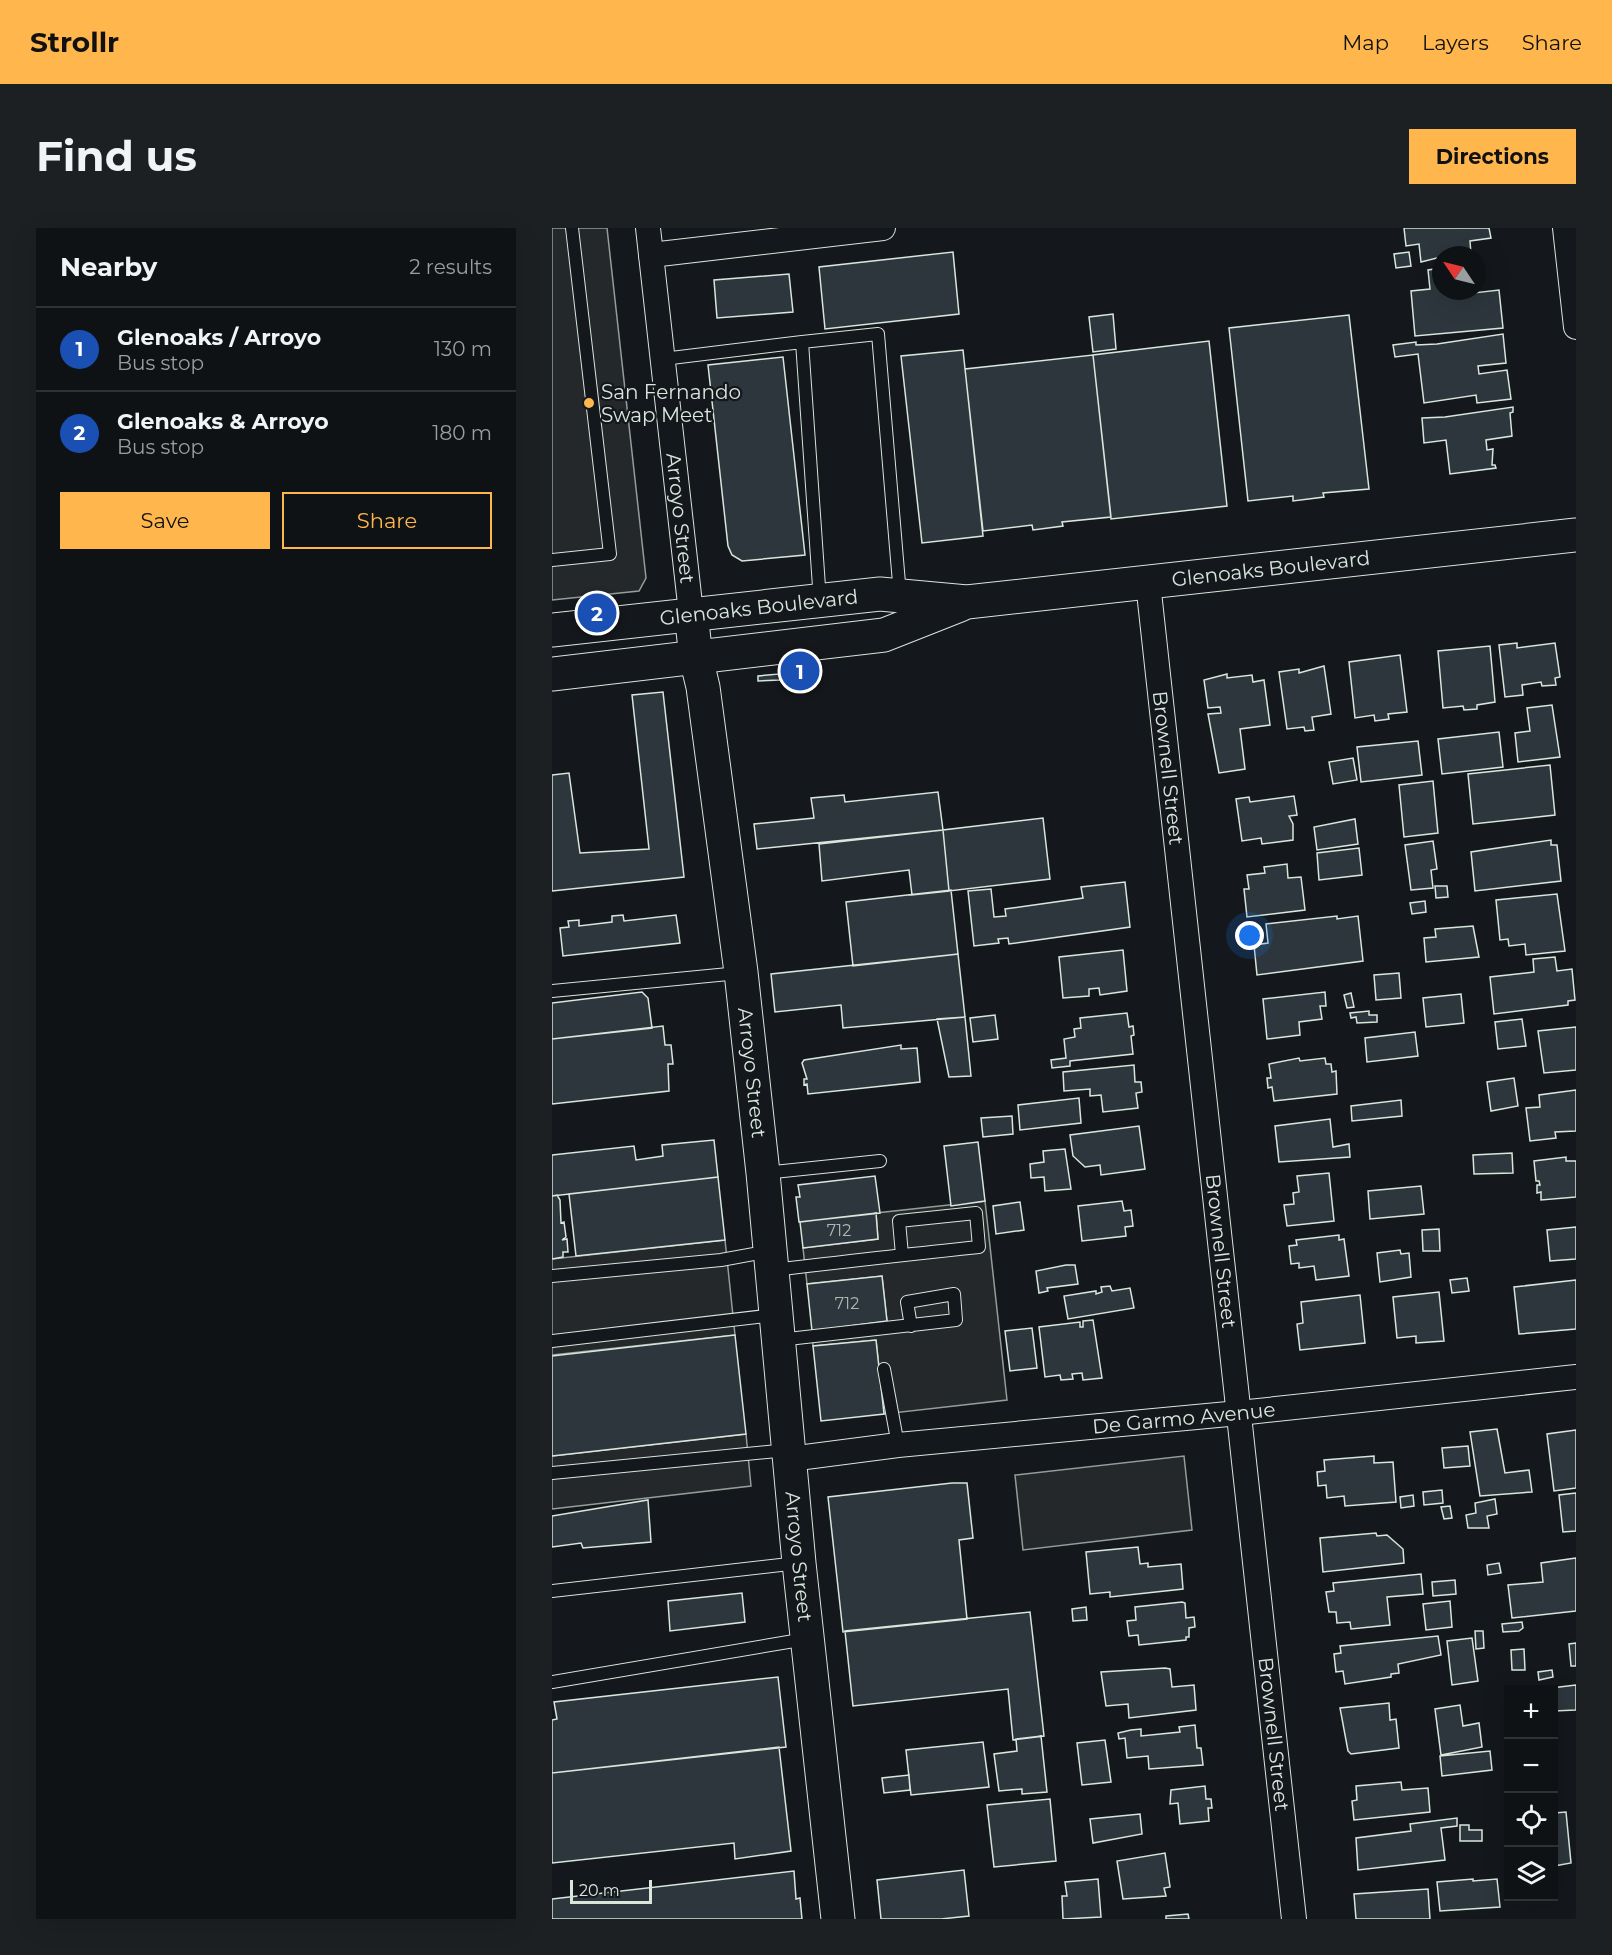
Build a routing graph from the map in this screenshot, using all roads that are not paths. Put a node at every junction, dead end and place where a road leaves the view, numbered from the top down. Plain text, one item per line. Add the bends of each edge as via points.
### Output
1 (572, 228) edge
2 (648, 228) edge
3 (883, 228) edge
4 (1565, 228) edge
5 (651, 255) junction
6 (1574, 298) edge
7 (1576, 327) edge
8 (802, 342) junction
9 (663, 359) junction
10 (1576, 536) edge
11 (552, 560) edge
12 (1148, 583) junction
13 (900, 596) junction
14 (820, 601) junction
15 (967, 602) junction
16 (691, 613) junction
17 (552, 630) edge
18 (696, 658) junction
19 (552, 674) edge
20 (741, 972) junction
21 (552, 991) edge
22 (880, 1161) dead end
23 (763, 1173) junction
24 (902, 1255) junction
25 (772, 1260) junction
26 (552, 1276) edge
27 (911, 1326) dead end
28 (777, 1328) junction
29 (552, 1341) edge
30 (884, 1369) dead end
31 (1576, 1377) edge
32 (1239, 1413) junction
33 (898, 1445) junction
34 (790, 1454) junction
35 (552, 1473) edge
36 (799, 1563) junction
37 (552, 1591) edge
38 (808, 1639) junction
39 (552, 1682) edge
40 (838, 1919) edge
41 (1293, 1919) edge

1 - 11 lane via 610,554
2 - 5 street, Arroyo Street
3 - 5 street
4 - 6 street
5 - 9 street, Arroyo Street
6 - 7 street
8 - 9 lane
8 - 13 lane via 878,334
8 - 14 lane
9 - 16 street, Arroyo Street
10 - 12 main road, Glenoaks Boulevard
12 - 15 main road, Glenoaks Boulevard
12 - 32 street, Brownell Street
13 - 14 main road, Glenoaks Boulevard via 880,594
13 - 15 main road, Glenoaks Boulevard
14 - 16 main road, Glenoaks Boulevard
15 - 18 main road, Glenoaks Boulevard via 884,635
16 - 17 main road, Glenoaks Boulevard
16 - 18 main road, Arroyo Street
18 - 19 main road, Glenoaks Boulevard
18 - 20 main road, Arroyo Street via 704,687
20 - 21 lane
20 - 23 main road, Arroyo Street
22 - 23 lane
23 - 25 main road, Arroyo Street
24 - 24 lane via 979,1247 976,1214 899,1221
24 - 25 lane
25 - 26 lane via 721,1260
25 - 28 main road, Arroyo Street
27 - 28 lane
28 - 29 lane
28 - 34 main road, Arroyo Street
30 - 33 lane
31 - 32 street, De Garmo Avenue
32 - 33 street, De Garmo Avenue
32 - 41 street, Brownell Street
33 - 34 street, De Garmo Avenue
34 - 35 lane
34 - 36 main road, Arroyo Street
36 - 37 lane
36 - 38 main road, Arroyo Street
38 - 39 lane
38 - 40 main road, Arroyo Street

